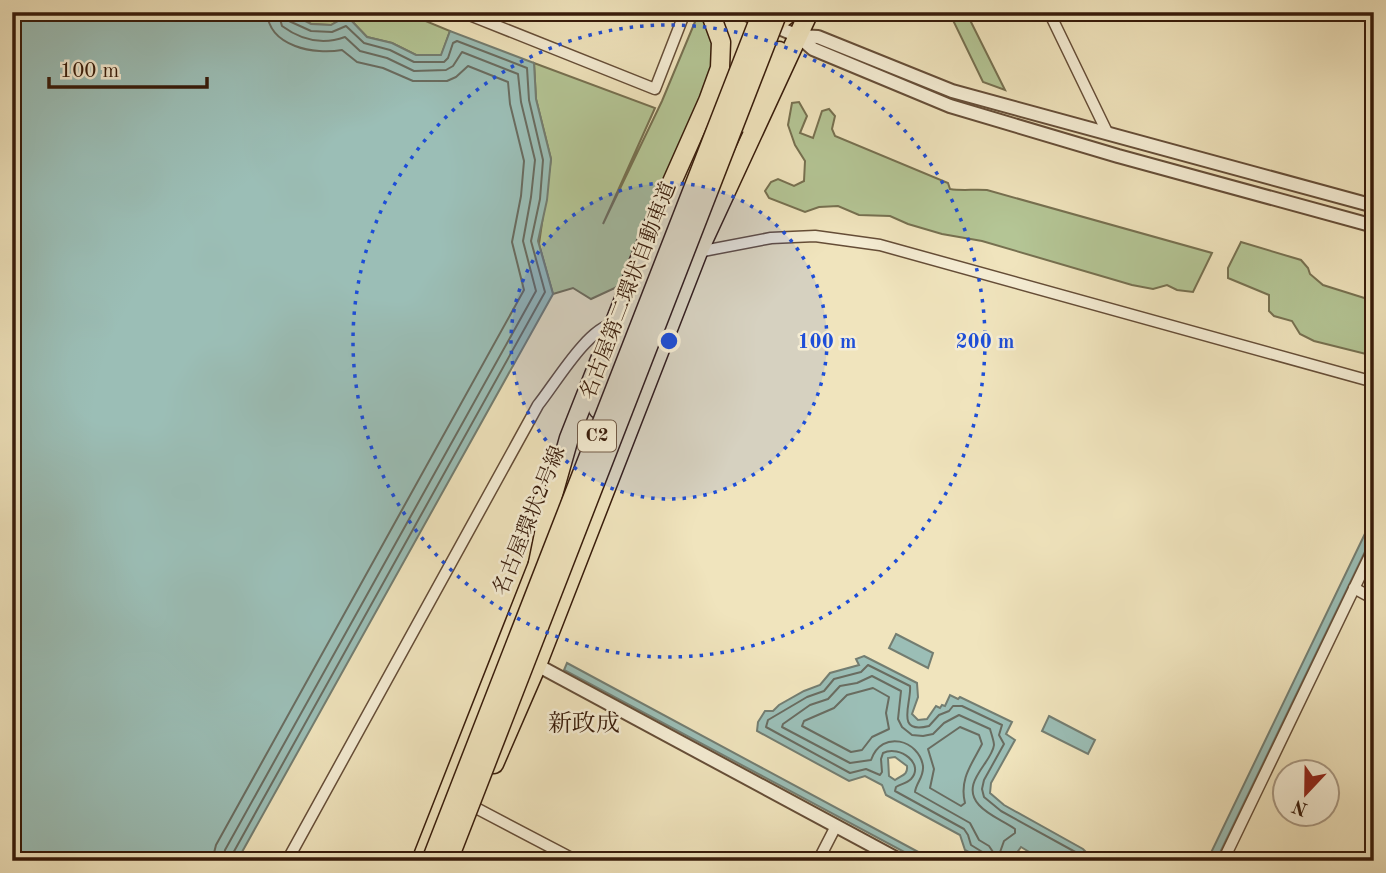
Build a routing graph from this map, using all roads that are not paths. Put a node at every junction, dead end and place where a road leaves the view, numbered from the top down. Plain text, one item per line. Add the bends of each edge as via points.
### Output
1 (462, 12) edge
2 (685, 12) edge
3 (710, 12) edge
4 (741, 12) edge
5 (790, 12) edge
6 (809, 12) edge
7 (1049, 12) edge
8 (774, 15) edge
9 (798, 36) junction
10 (1107, 132) junction
11 (1374, 206) edge
12 (1374, 226) edge
13 (698, 252) junction
14 (614, 324) junction
15 (1374, 382) edge
16 (578, 462) junction
17 (1374, 547) edge
18 (538, 564) junction
19 (1354, 589) junction
20 (1374, 599) edge
21 (537, 664) junction
22 (495, 740) junction
23 (475, 808) junction
24 (836, 826) junction
25 (287, 861) edge
26 (421, 861) edge
27 (432, 861) edge
28 (448, 861) edge
29 (455, 861) edge
30 (577, 861) edge
31 (818, 861) edge
32 (901, 861) edge
33 (1223, 861) edge

1 - 2 street via 655,89
3 - 14 highway via 721,42 720,68
4 - 8 street
5 - 8 highway
6 - 9 highway
7 - 10 street
8 - 9 street
8 - 16 highway, 名古屋環状2号線 via 664,234
8 - 22 highway, 名古屋第二環状自動車道 / C2, bridge
8 - 27 highway, 名古屋第二環状自動車道 / C2, bridge
9 - 10 street via 818,37 952,91
9 - 12 street via 813,49 950,106
9 - 13 highway
9 - 16 highway via 782,47 762,82 687,237 625,388
10 - 11 street
13 - 15 street via 771,238 815,236 880,245
13 - 21 highway
14 - 18 highway via 567,445
14 - 25 street via 589,340 538,405
16 - 18 highway, 名古屋環状2号線
17 - 19 street
18 - 26 highway, 名古屋環状2号線
19 - 20 street
19 - 33 street
21 - 23 highway
21 - 24 street
22 - 28 highway, 名古屋第二環状自動車道 / C2, bridge
22 - 29 highway, bridge
23 - 29 highway
23 - 30 street
24 - 31 street
24 - 32 street

